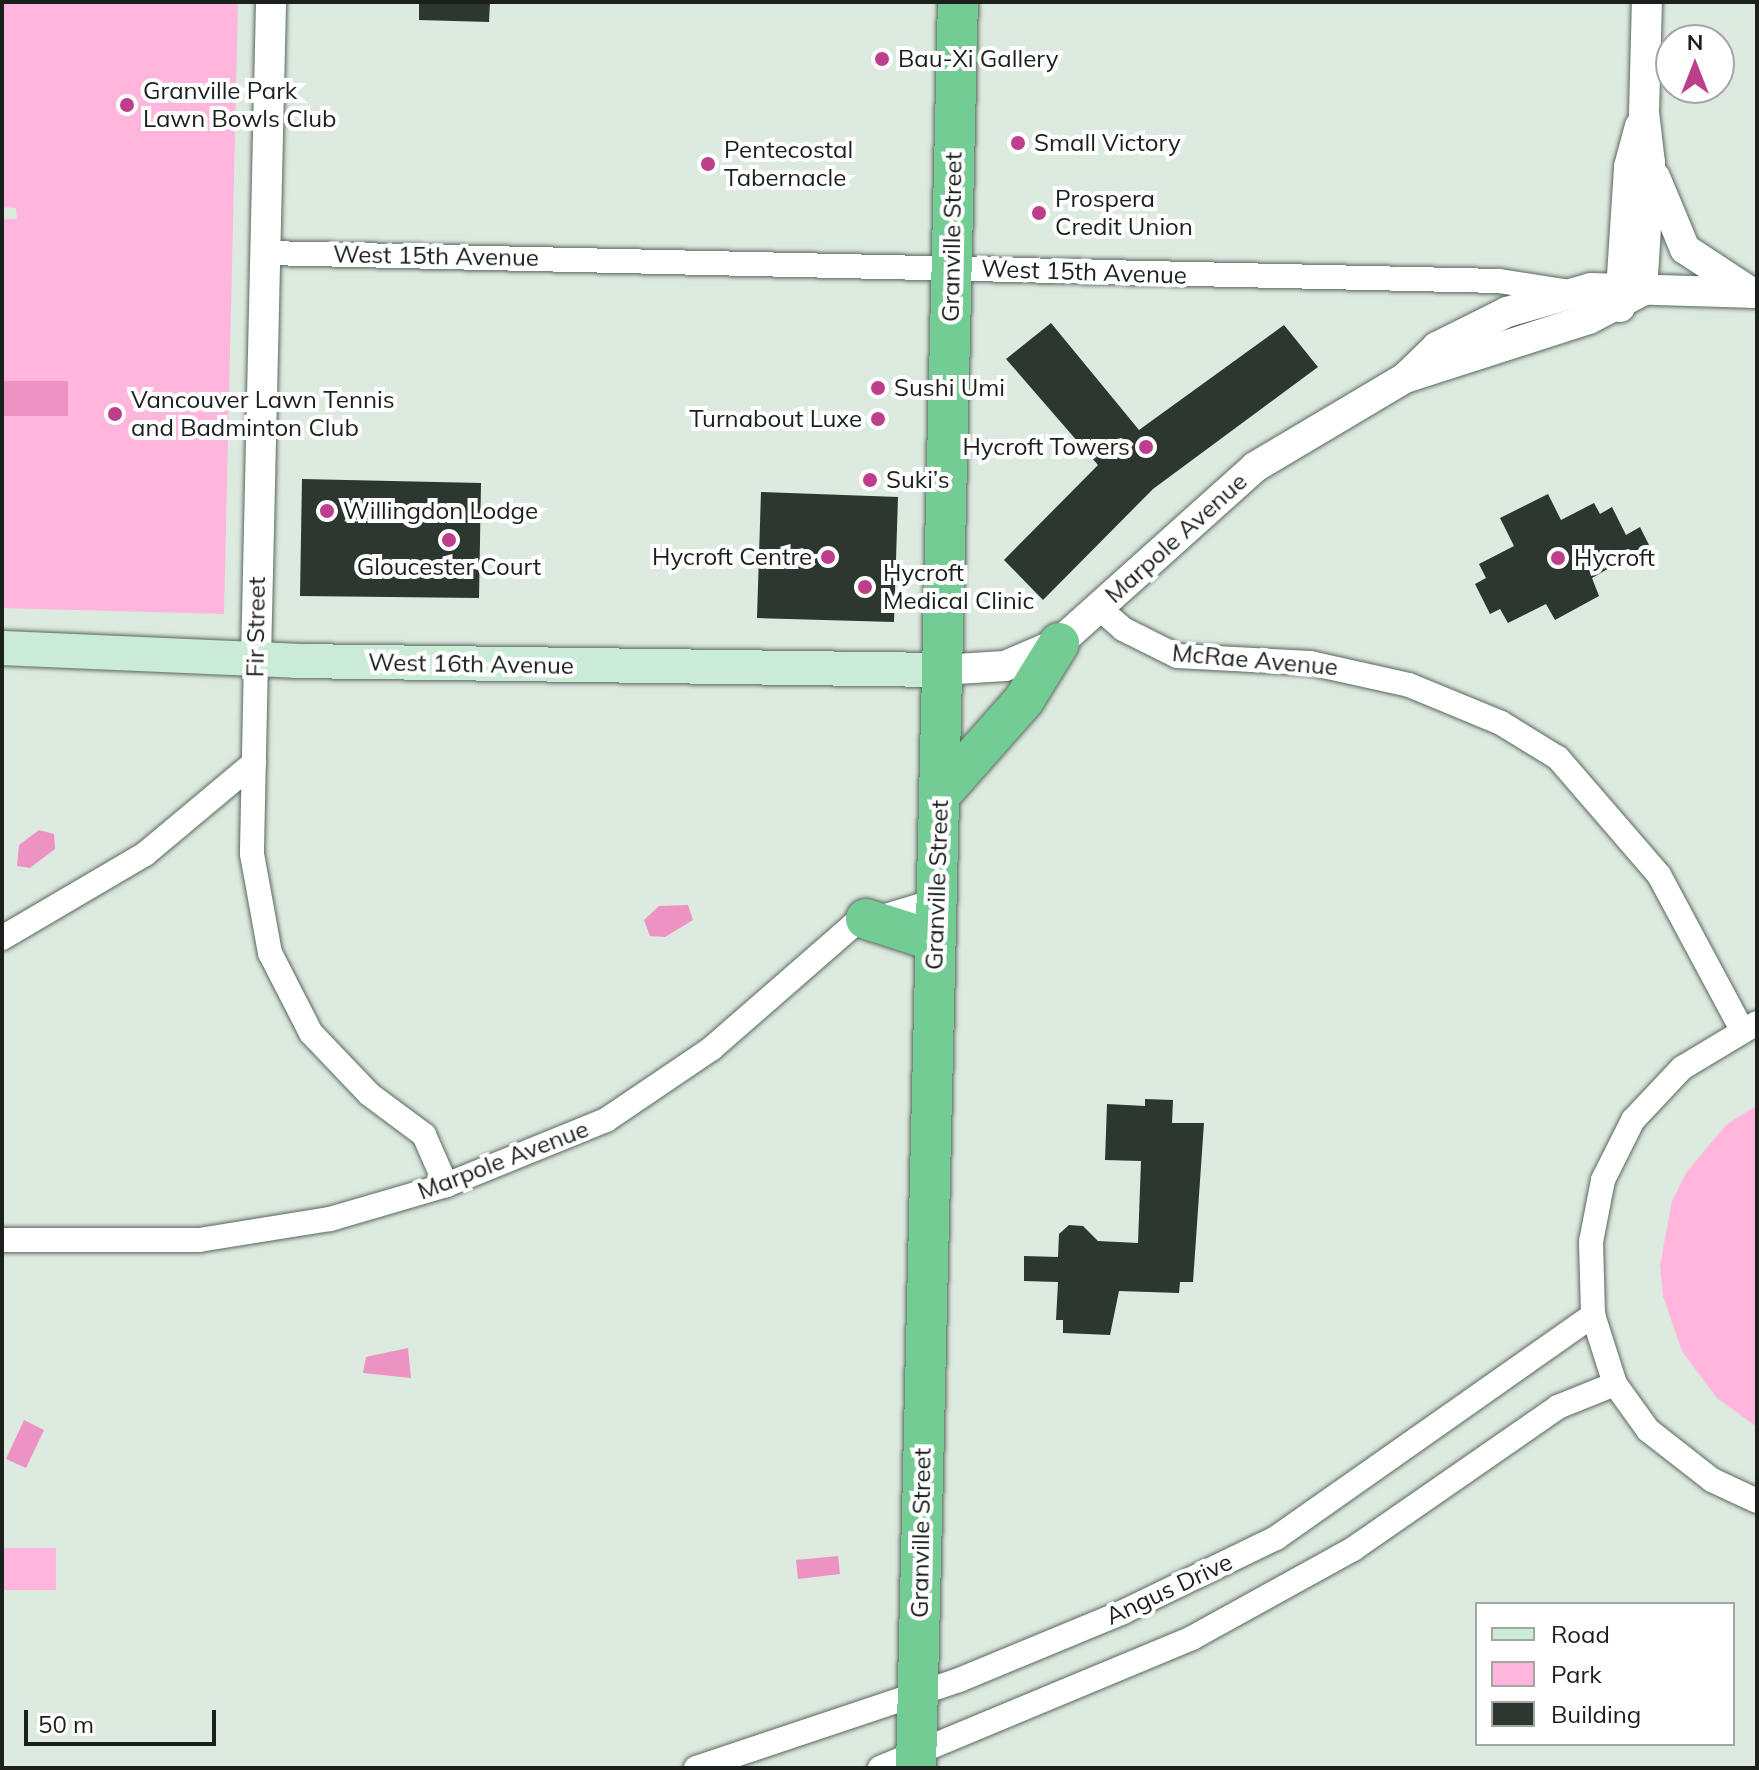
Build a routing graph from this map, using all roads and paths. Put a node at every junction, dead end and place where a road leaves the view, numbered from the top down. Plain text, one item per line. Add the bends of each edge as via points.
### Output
1 (271, 2) edge
2 (958, 2) edge
3 (1647, 2) edge
4 (1644, 113) junction
5 (1650, 163) junction
6 (266, 253) junction
7 (951, 268) junction
8 (1563, 291) junction
9 (1754, 293) edge
10 (1627, 295) junction
11 (1405, 378) junction
12 (1099, 608) junction
13 (1059, 643) junction
14 (2, 648) edge
15 (256, 659) junction
16 (941, 670) junction
17 (254, 763) junction
18 (940, 795) junction
19 (936, 901) junction
20 (866, 919) junction
21 (2, 938) edge
22 (935, 941) junction
23 (1749, 1026) edge
24 (446, 1185) junction
25 (2, 1240) edge
26 (1593, 1315) junction
27 (1615, 1384) junction
28 (1757, 1501) edge
29 (917, 1696) junction
30 (904, 1764) edge
31 (696, 1768) edge

1 - 6 street, Fir Street
2 - 7 highway, Granville Street
3 - 4 street
4 - 5 street
4 - 10 street via 1629,167
5 - 9 street via 1685,249
5 - 10 street
6 - 7 street, West 15th Avenue
6 - 15 street, Fir Street
7 - 8 street, West 15th Avenue via 1499,281
7 - 16 highway, Granville Street
8 - 10 street, West 15th Avenue
8 - 11 street, Marpole Avenue via 1437,347
9 - 10 street, West 15th Avenue
10 - 11 street, Marpole Avenue via 1447,369
11 - 12 street, Marpole Avenue via 1255,467
12 - 13 street, Marpole Avenue
12 - 23 street, McRae Avenue via 1123,629 1177,656 1299,661 1409,685 1501,723 1558,758 1659,875
13 - 16 street, Marpole Avenue via 1005,666
13 - 18 highway via 1024,700
14 - 15 main road, West 16th Avenue
15 - 16 main road, West 16th Avenue
15 - 17 street, Fir Street
16 - 18 highway, Granville Street
17 - 21 street via 145,854
17 - 24 street, Fir Street via 252,854 270,953 311,1033 369,1094 424,1135
18 - 19 highway, Granville Street
19 - 20 street, Marpole Avenue
19 - 22 highway, Granville Street
20 - 22 highway
20 - 24 street, Marpole Avenue via 711,1049 606,1120
22 - 29 highway, Granville Street
23 - 26 street via 1682,1068 1633,1120 1603,1180 1591,1242
24 - 25 street, Marpole Avenue via 330,1219 199,1240
26 - 27 street
26 - 29 street, Angus Drive via 1276,1538 1123,1612
27 - 28 street via 1648,1430 1712,1480
27 - 30 street, Angus Drive via 1558,1407 1353,1549 1192,1638
29 - 30 highway, Granville Street
29 - 31 street, Angus Drive

